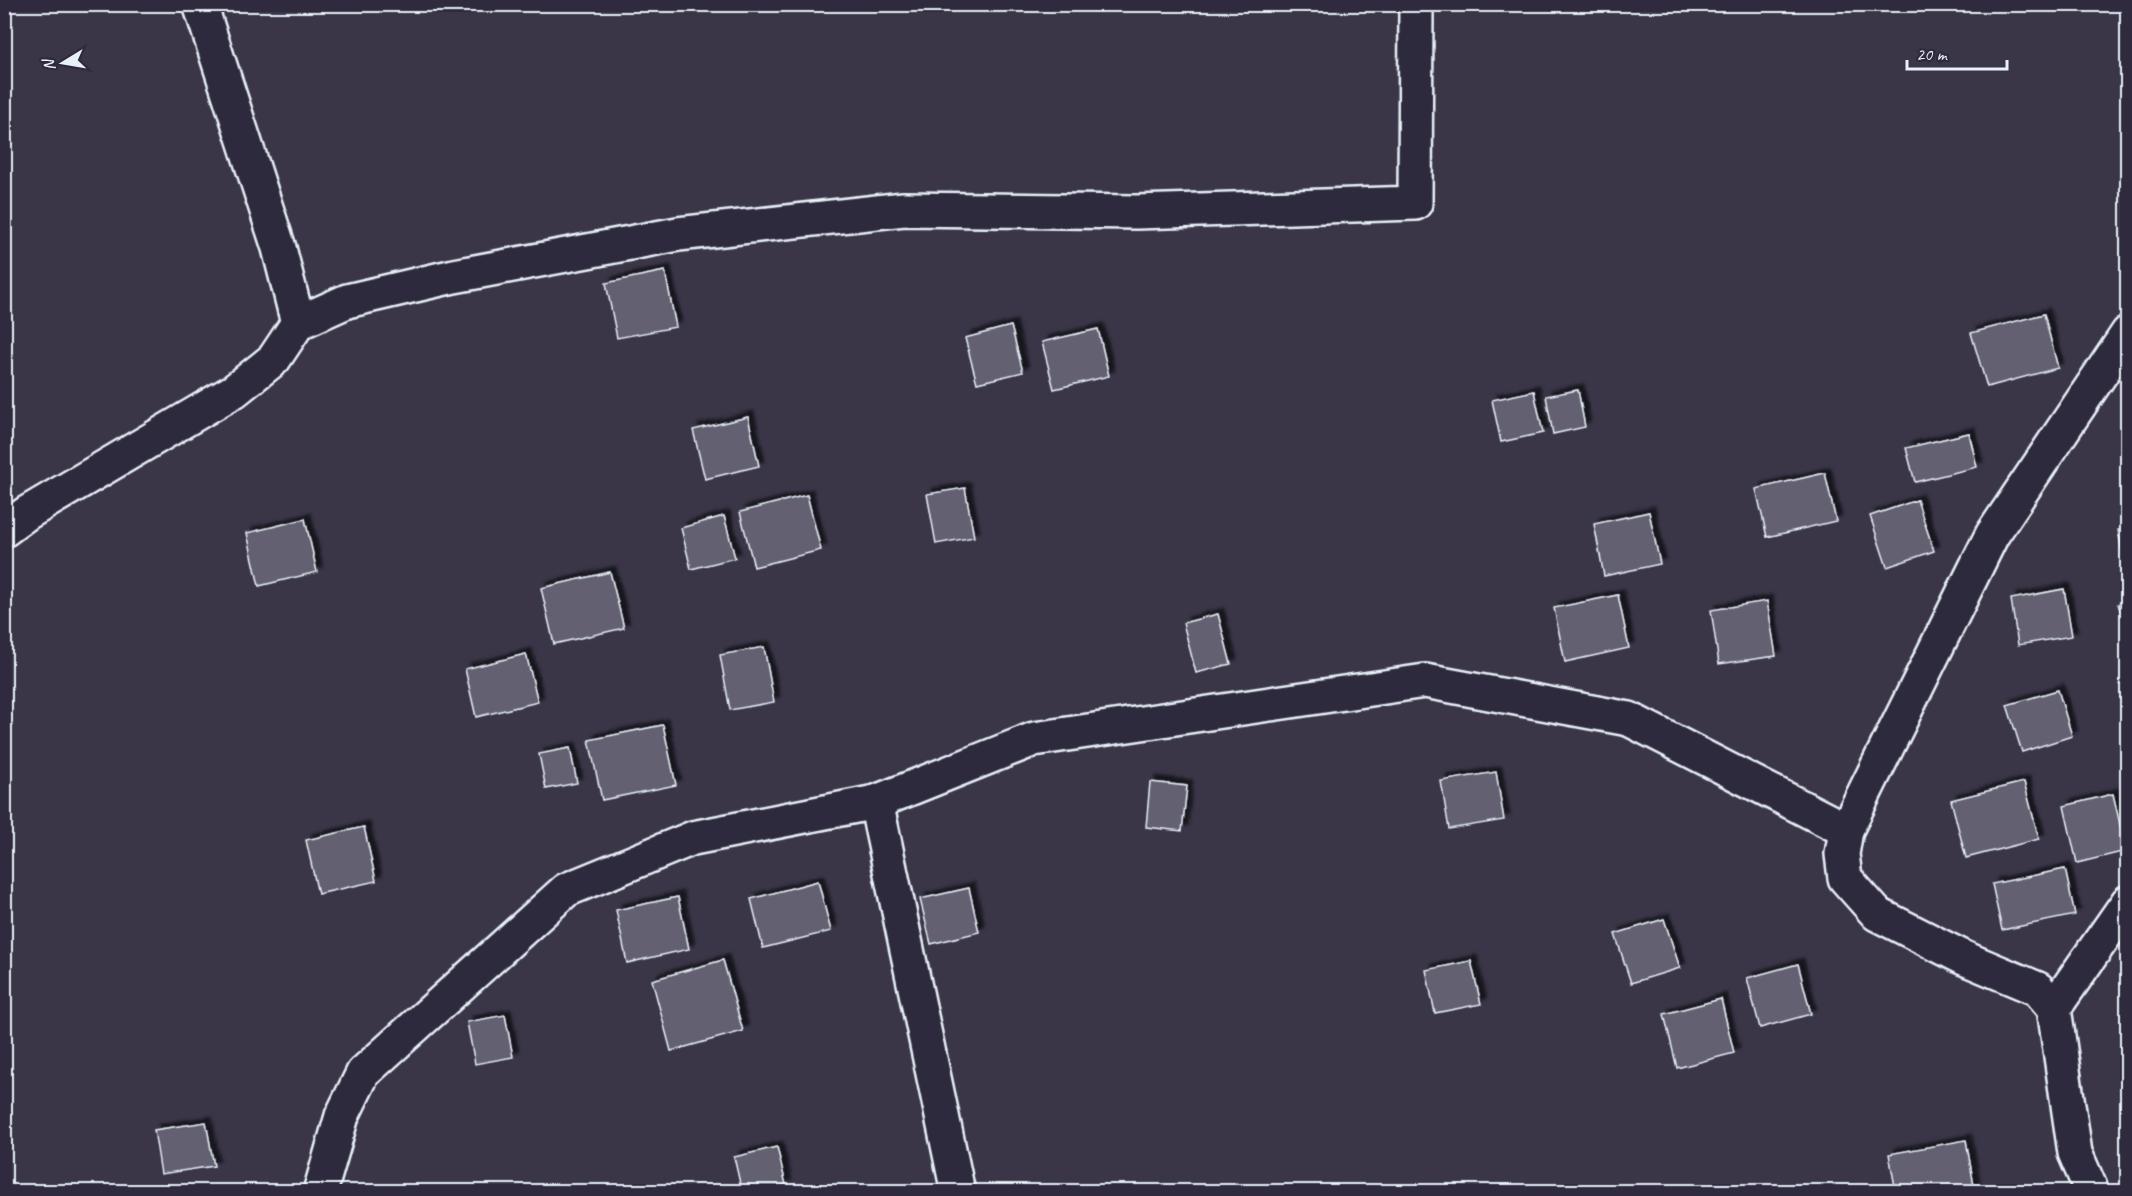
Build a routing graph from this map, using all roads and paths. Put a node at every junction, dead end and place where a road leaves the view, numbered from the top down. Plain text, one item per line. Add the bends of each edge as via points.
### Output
1 (200, 4) edge
2 (1416, 4) edge
3 (298, 323) junction
4 (2127, 333) edge
5 (4, 530) edge
6 (876, 802) junction
7 (1846, 830) junction
8 (2127, 902) edge
9 (2054, 1008) junction
10 (320, 1191) edge
11 (958, 1191) edge
12 (2092, 1191) edge

1 - 3 street via 279,248
2 - 3 street via 1415,203 1136,212 892,210 678,234 454,276 347,301
3 - 5 street via 274,359 234,392
4 - 7 street via 1992,536
6 - 7 street via 1034,739 1425,681 1629,719
6 - 10 street via 693,838 566,890 363,1073 342,1116
6 - 11 street
7 - 9 street via 1842,854 1845,878 1877,914 1964,958 2038,989
8 - 9 street
9 - 12 street via 2075,1153

